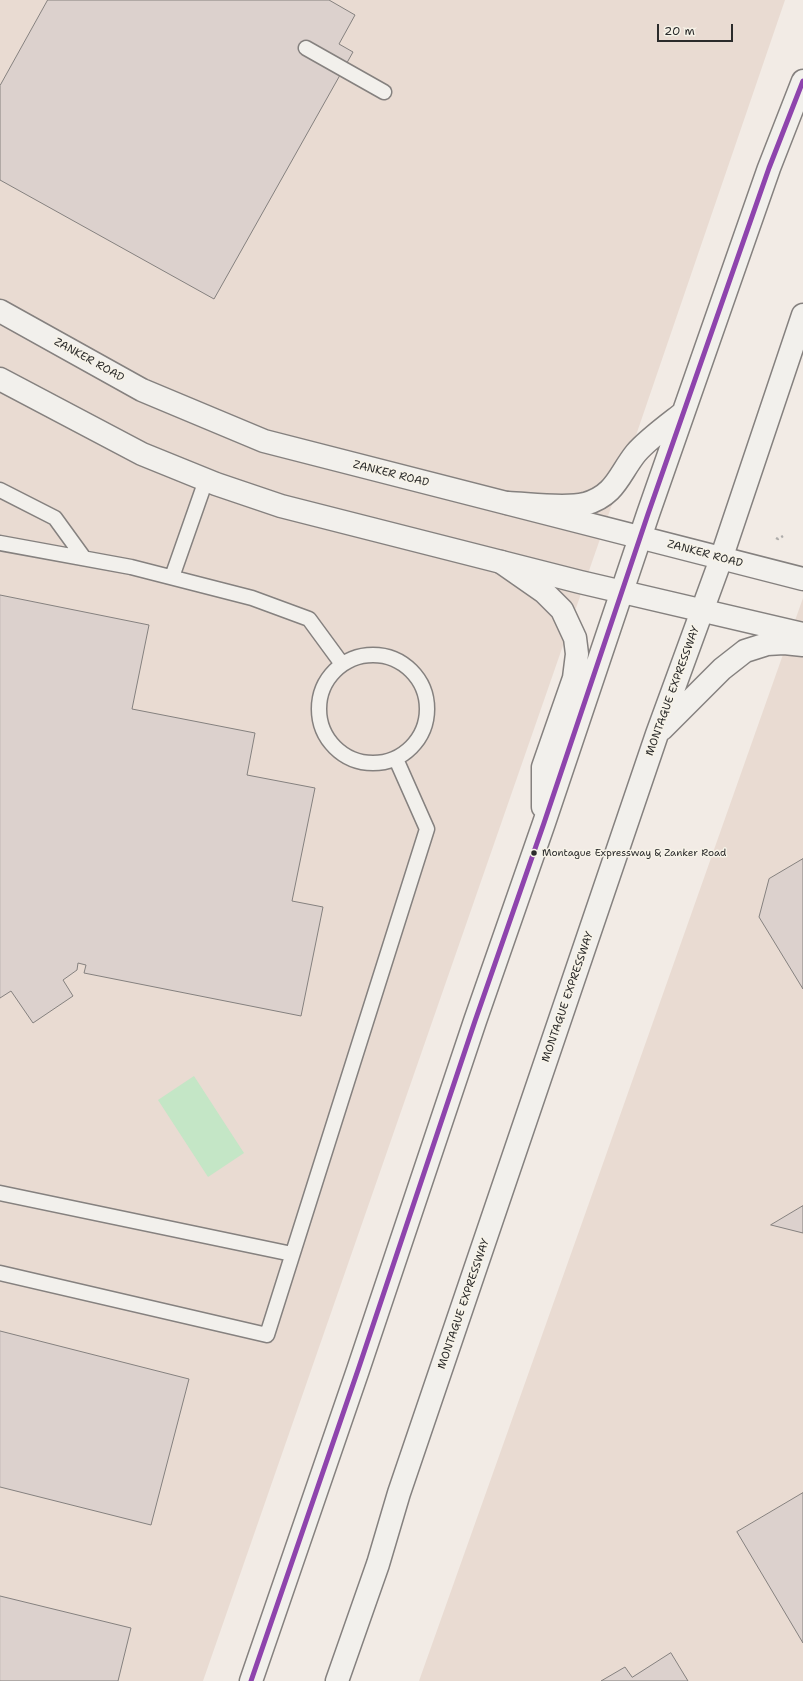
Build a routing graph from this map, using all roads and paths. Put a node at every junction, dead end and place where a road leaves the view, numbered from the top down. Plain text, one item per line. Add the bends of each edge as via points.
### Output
1 (306, 48) dead end
2 (803, 81) edge
3 (384, 92) dead end
4 (0, 311) edge
5 (803, 315) edge
6 (0, 379) edge
7 (684, 412) junction
8 (206, 480) junction
9 (0, 490) edge
10 (508, 503) junction
11 (782, 536) dead end
12 (640, 537) junction
13 (776, 538) dead end
14 (0, 543) edge
15 (84, 558) junction
16 (721, 559) junction
17 (501, 562) junction
18 (172, 577) junction
19 (803, 580) edge
20 (622, 592) junction
21 (702, 610) junction
22 (803, 634) edge
23 (803, 645) edge
24 (342, 664) junction
25 (657, 734) junction
26 (396, 759) junction
27 (544, 823) junction
28 (0, 1193) edge
29 (292, 1254) junction
30 (0, 1273) edge
31 (251, 1681) edge
32 (337, 1681) edge

1 - 3 lane
2 - 7 main road via 769,168
4 - 10 main road, ZANKER ROAD via 142,390 264,441
5 - 16 main road, MONTAGUE EXPRESSWAY
6 - 8 main road via 142,454
7 - 10 main road via 636,453 620,479 604,495 586,504 574,506
7 - 12 main road
8 - 17 main road via 280,506
8 - 18 lane
9 - 15 lane via 55,518
10 - 12 main road, ZANKER ROAD
11 - 13 path
12 - 16 main road, ZANKER ROAD
12 - 20 main road
14 - 15 lane
15 - 18 lane
16 - 19 main road, ZANKER ROAD
16 - 21 main road, MONTAGUE EXPRESSWAY
17 - 20 main road
17 - 27 main road via 544,592 562,610 575,638 577,654 574,678 543,767
18 - 24 lane via 252,598 309,619
20 - 21 main road
20 - 27 main road
21 - 22 main road
21 - 25 main road, MONTAGUE EXPRESSWAY
23 - 25 main road via 768,644 745,652 722,669
24 - 26 lane via 327,678 320,698 320,722 330,743 349,758 372,764
24 - 26 lane via 362,655 382,655 402,662 417,676 426,695 428,714 422,732 412,748
25 - 32 main road, MONTAGUE EXPRESSWAY
26 - 29 lane via 427,829
27 - 31 main road
28 - 29 lane
29 - 30 lane via 267,1335

